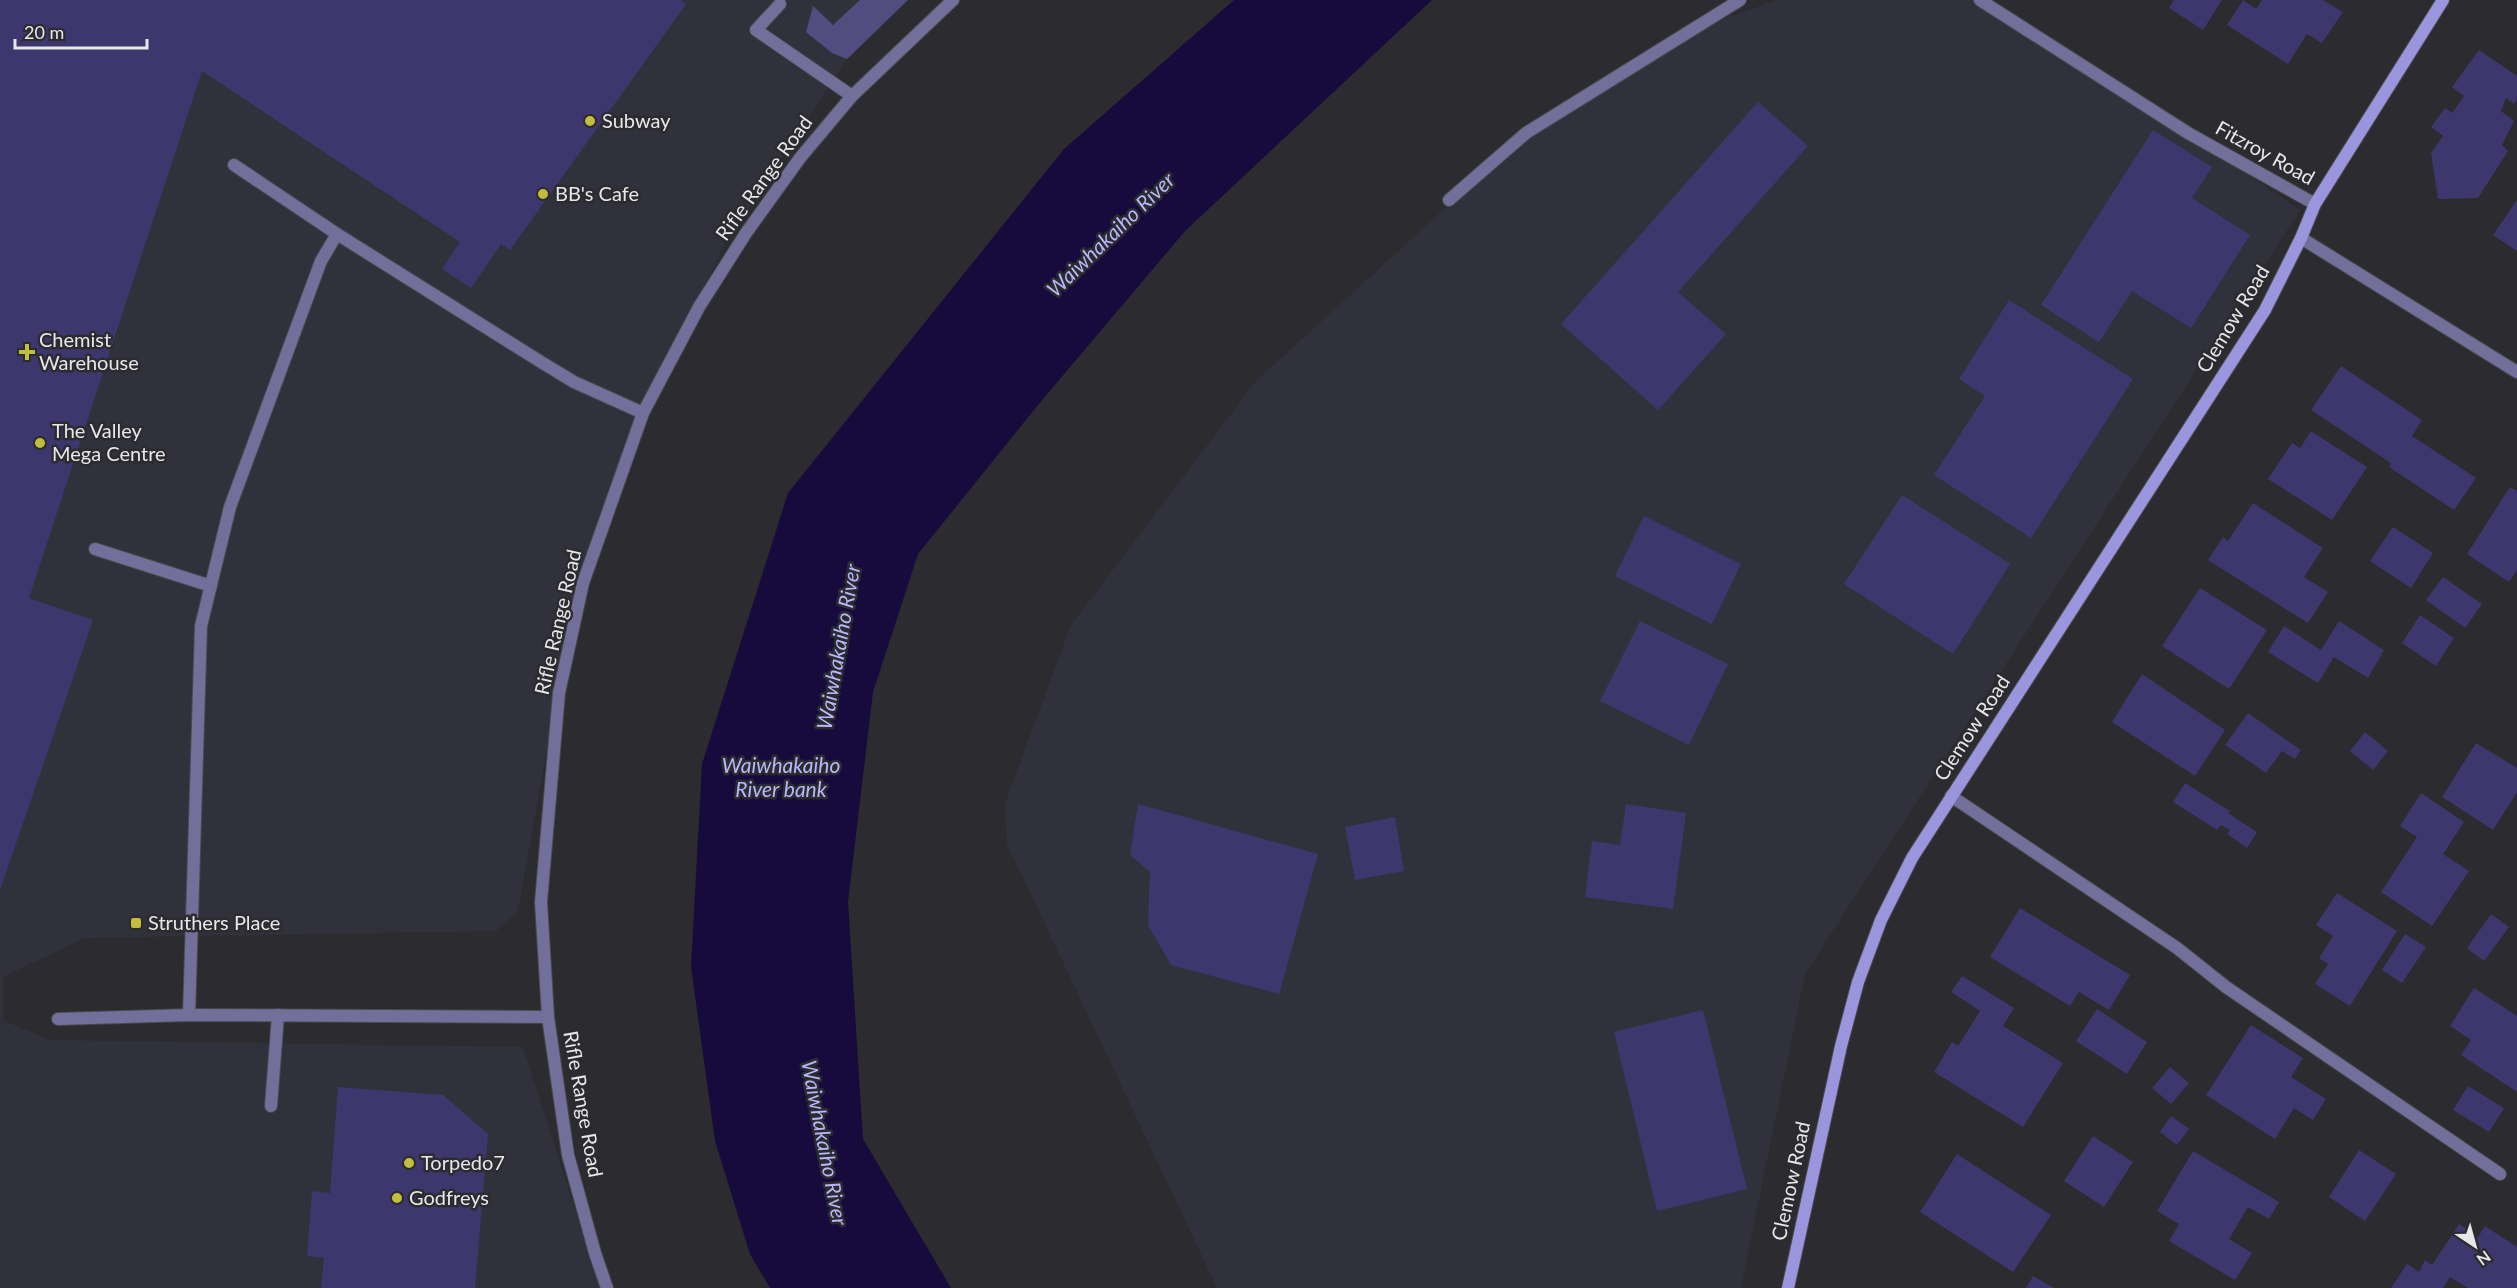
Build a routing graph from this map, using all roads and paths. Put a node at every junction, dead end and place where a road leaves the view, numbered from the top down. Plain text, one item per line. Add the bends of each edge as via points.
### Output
1 (953, 0) edge
2 (1740, 0) edge
3 (1980, 0) edge
4 (2443, 0) edge
5 (780, 4) dead end
6 (852, 96) junction
7 (234, 165) dead end
8 (1449, 200) dead end
9 (2315, 204) junction
10 (337, 234) junction
11 (2301, 238) junction
12 (2517, 372) edge
13 (643, 413) junction
14 (95, 549) dead end
15 (211, 586) junction
16 (1951, 796) junction
17 (189, 1015) junction
18 (278, 1015) junction
19 (548, 1017) junction
20 (58, 1019) dead end
21 (271, 1106) dead end
22 (2500, 1174) dead end
23 (608, 1288) edge
24 (1788, 1288) edge

1 - 6 street, Rifle Range Road
2 - 8 street via 1526,133
3 - 9 street, Fitzroy Road via 2188,133
4 - 9 street
5 - 6 street via 756,30
6 - 13 street, Rifle Range Road via 800,158 746,233 699,307
7 - 10 street
9 - 11 street, Fitzroy Road
10 - 13 street via 574,382
10 - 15 street via 321,261 230,507
11 - 12 street
11 - 16 street, Clemow Road via 2265,310
13 - 19 street, Rifle Range Road via 583,583 559,693 541,902
14 - 15 street
15 - 17 street via 201,626
16 - 22 street
16 - 24 street, Clemow Road via 1912,858 1881,920 1858,982
17 - 18 street
17 - 20 street
18 - 19 street
18 - 21 street
19 - 23 street, Rifle Range Road via 568,1155

